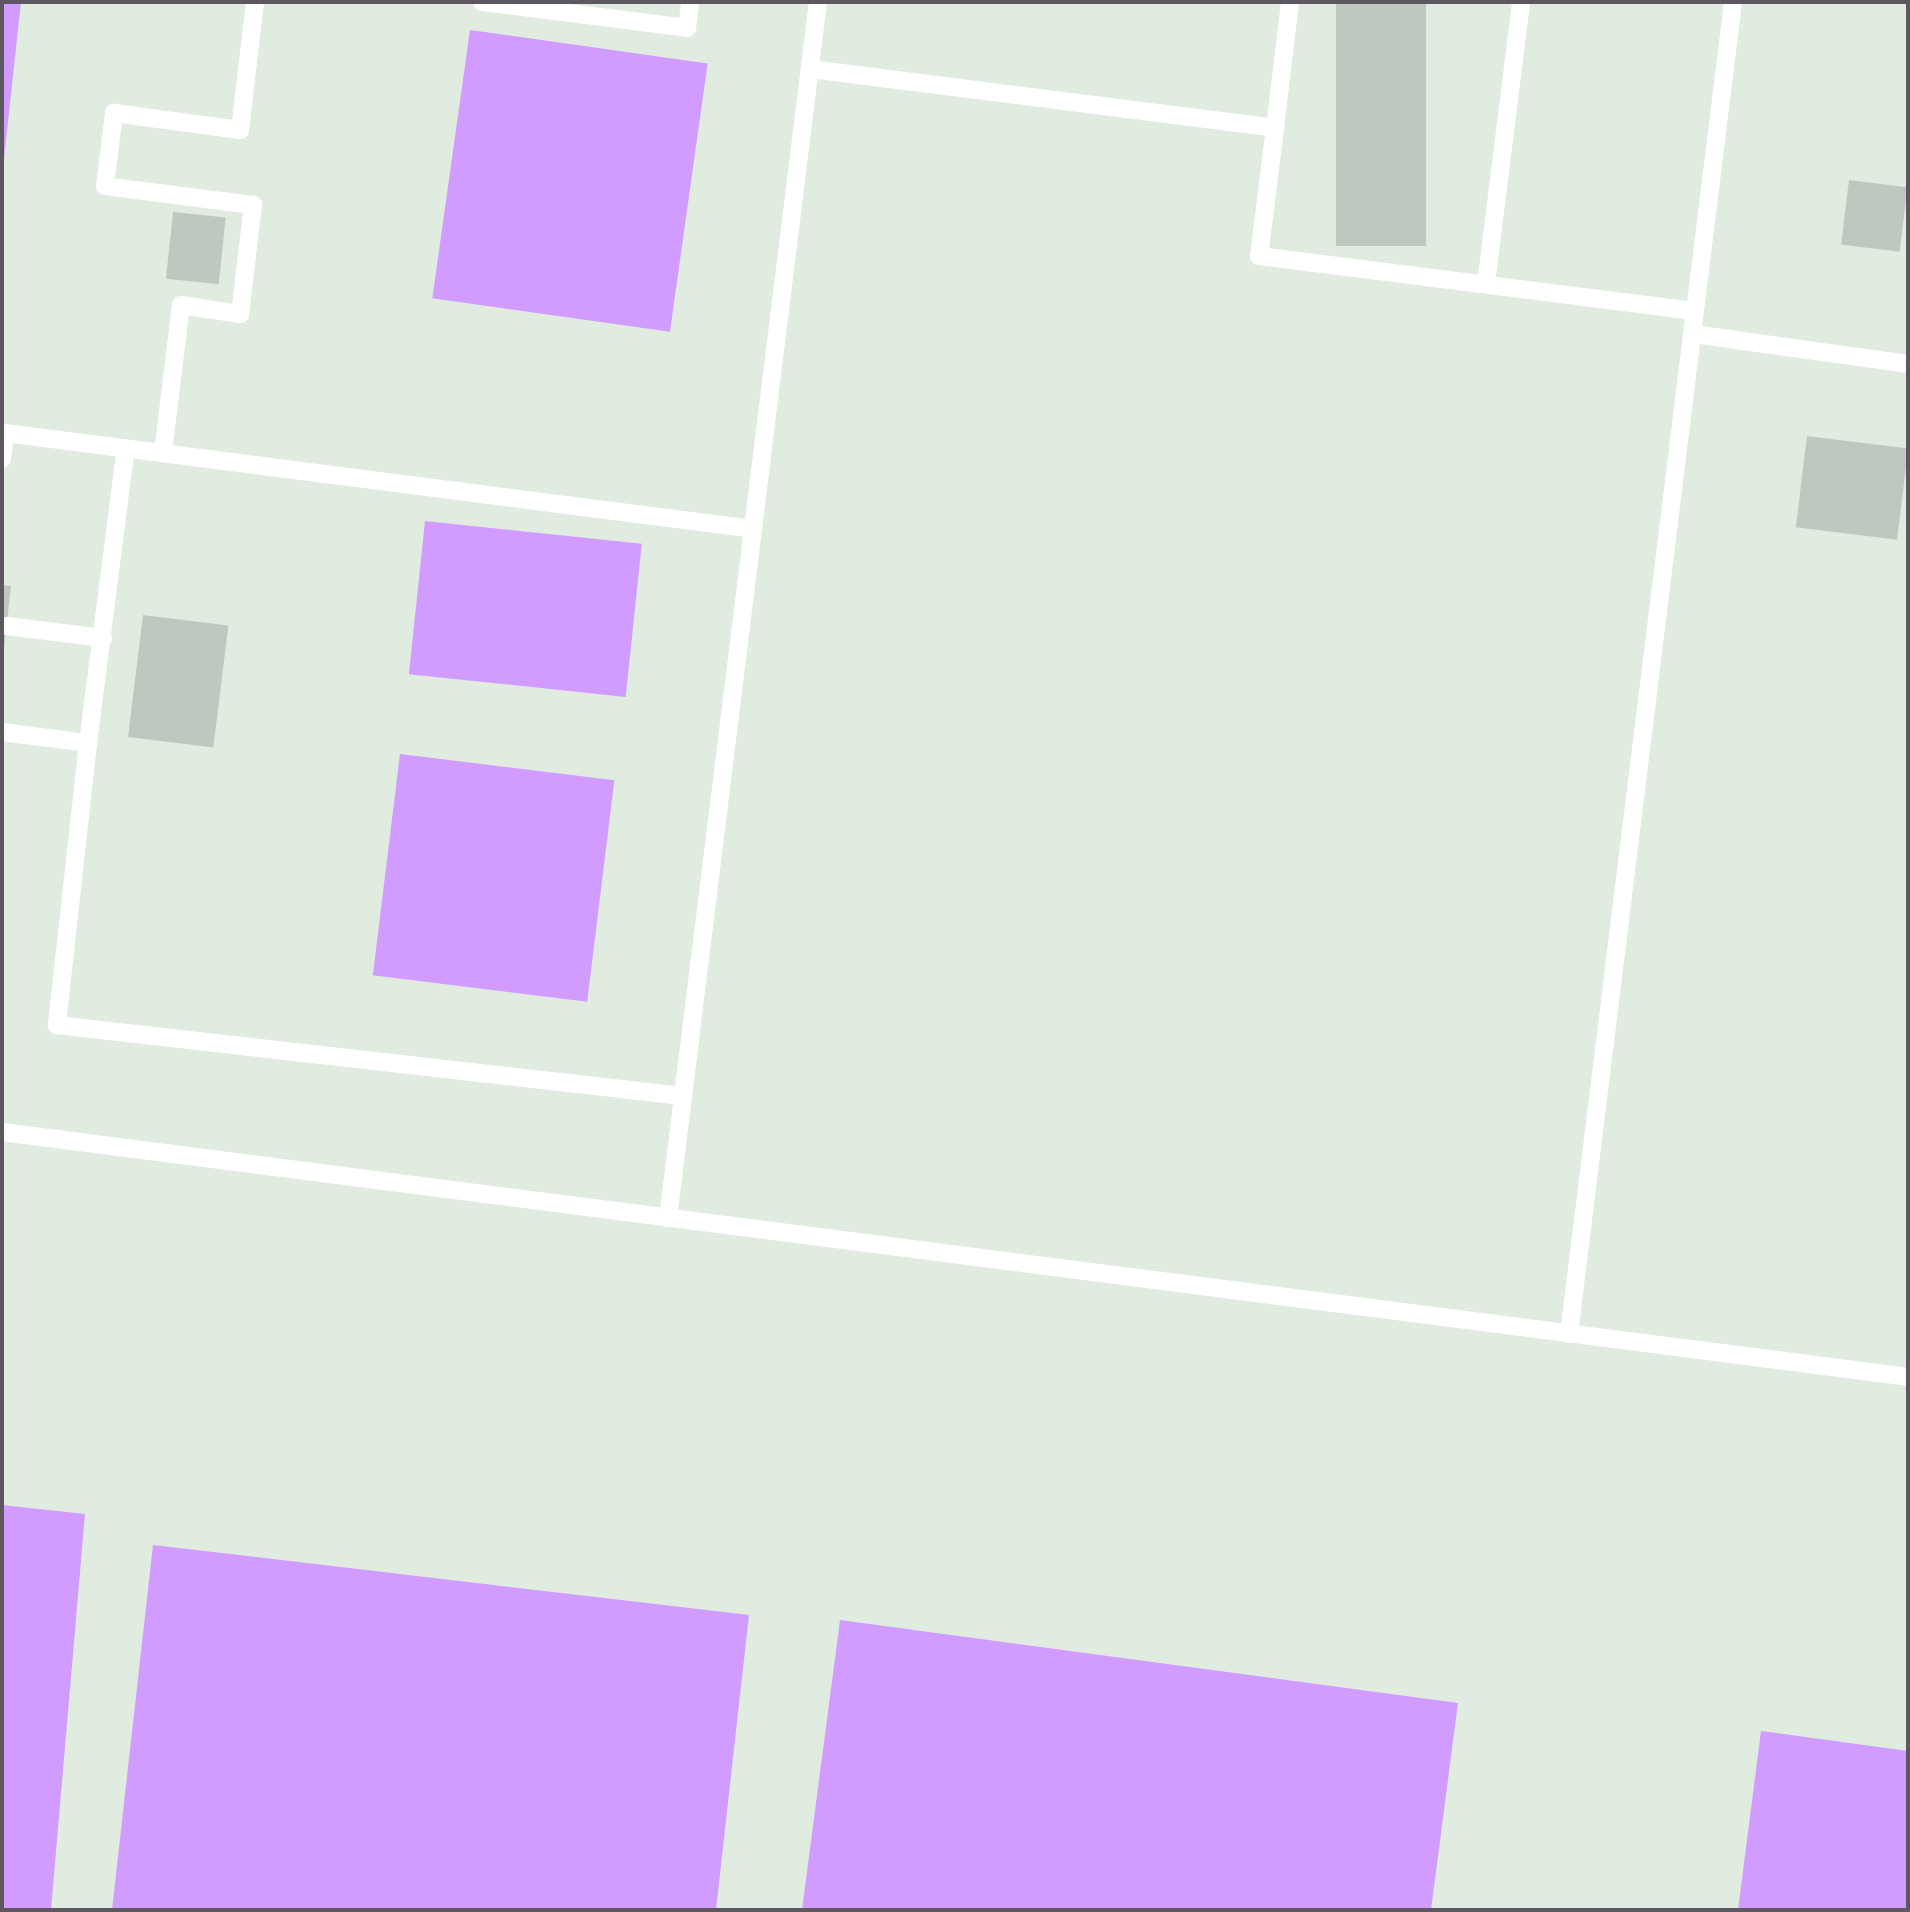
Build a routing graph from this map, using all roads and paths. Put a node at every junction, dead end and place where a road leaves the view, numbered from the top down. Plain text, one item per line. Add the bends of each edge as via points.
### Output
1 (255, 2) edge
2 (482, 2) edge
3 (690, 2) edge
4 (818, 2) edge
5 (1290, 2) edge
6 (1521, 2) edge
7 (1733, 2) edge
8 (810, 69) junction
9 (1275, 128) junction
10 (1486, 284) junction
11 (1695, 311) junction
12 (1693, 334) junction
13 (1908, 364) edge
14 (126, 448) junction
15 (163, 453) junction
16 (2, 459) edge
17 (753, 529) junction
18 (7, 626) dead end
19 (103, 638) junction
20 (2, 732) edge
21 (88, 743) junction
22 (683, 1096) junction
23 (2, 1132) edge
24 (668, 1218) junction
25 (1569, 1334) junction
26 (1908, 1377) edge

1 - 15 lane via 240,130 114,113 105,186 253,205 240,314 181,305
2 - 3 lane via 687,28
4 - 8 lane
5 - 9 lane
6 - 10 lane
7 - 11 lane
8 - 9 lane
8 - 17 lane
9 - 10 lane via 1259,256
10 - 11 lane
11 - 12 lane
12 - 13 lane
12 - 25 lane
14 - 15 lane
14 - 16 lane via 5,433
14 - 19 lane
15 - 17 lane
17 - 22 lane
18 - 19 lane
19 - 21 lane
20 - 21 lane
21 - 22 lane via 57,1025
22 - 24 lane
23 - 24 lane
24 - 25 lane
25 - 26 lane

